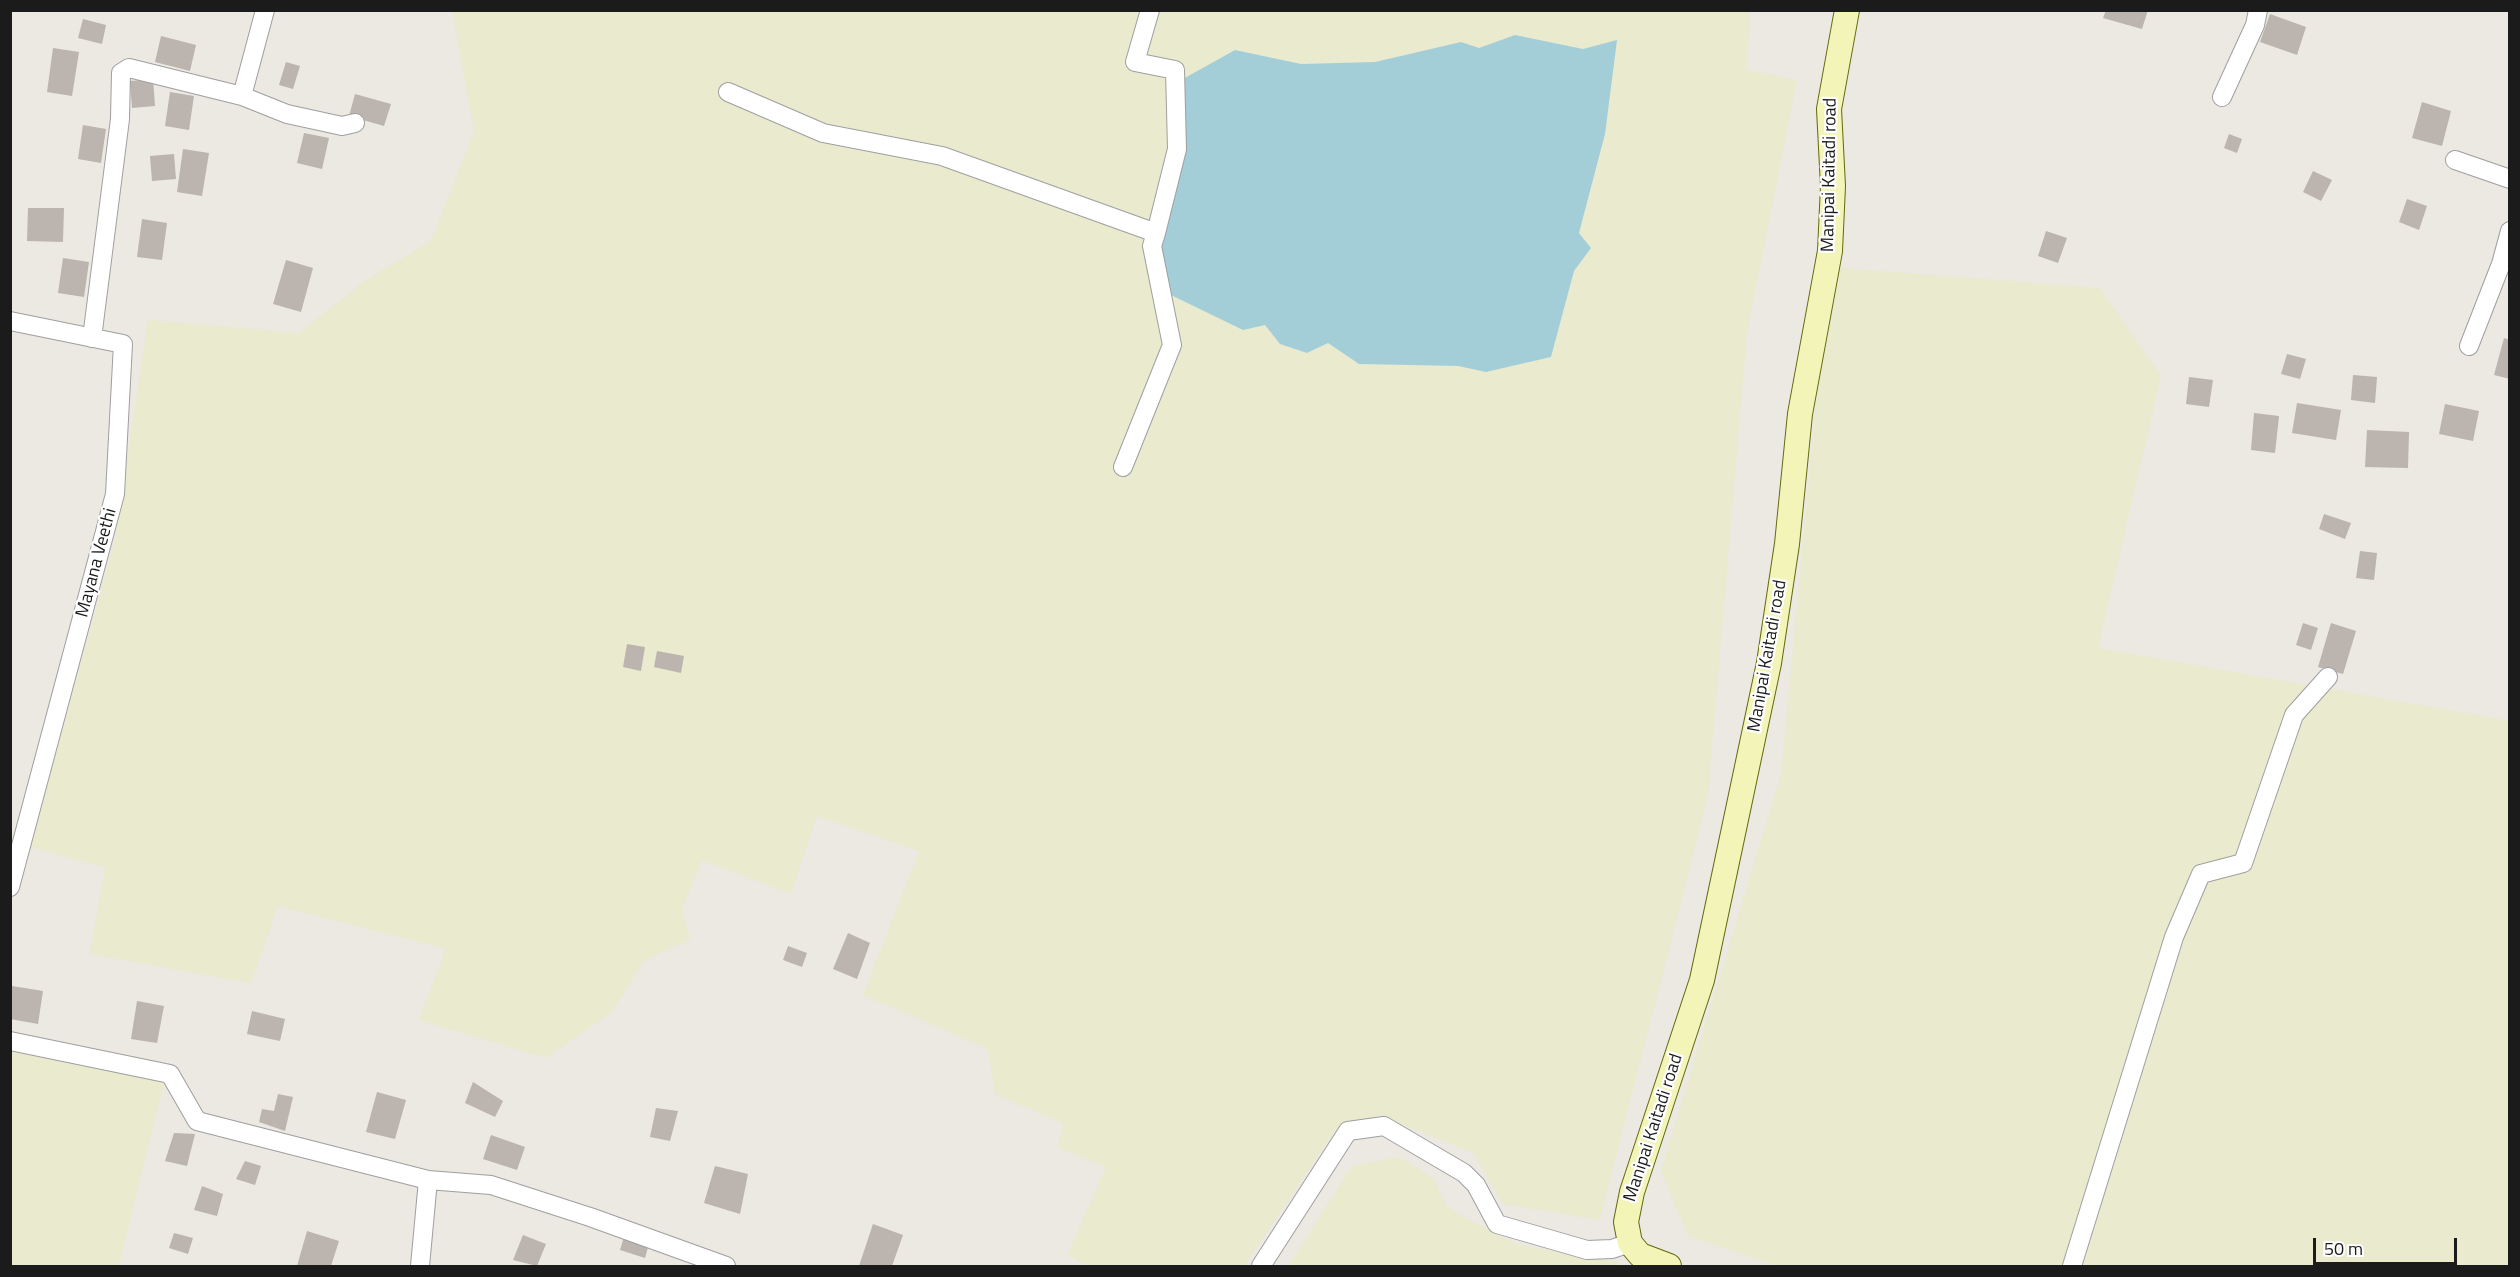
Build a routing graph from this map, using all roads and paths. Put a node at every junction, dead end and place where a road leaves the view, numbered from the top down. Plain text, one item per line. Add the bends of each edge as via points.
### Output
1 (265, 10) edge
2 (1150, 10) edge
3 (1847, 10) edge
4 (2258, 10) edge
5 (728, 92) dead end
6 (242, 96) junction
7 (2222, 98) dead end
8 (355, 123) dead end
9 (2455, 160) dead end
10 (2510, 179) edge
11 (2510, 231) edge
12 (1156, 232) junction
13 (10, 321) edge
14 (92, 338) junction
15 (2469, 346) dead end
16 (1123, 467) dead end
17 (2328, 677) dead end
18 (10, 886) edge
19 (10, 1041) edge
20 (428, 1180) junction
21 (1630, 1243) junction
22 (420, 1266) edge
23 (726, 1266) edge
24 (1261, 1266) edge
25 (1669, 1266) edge
26 (2072, 1266) edge

1 - 6 street
2 - 12 street via 1135,62 1175,70 1177,149
3 - 21 main road, Manipai Kaitadi road via 1829,109 1833,186 1830,251 1800,414 1787,544 1769,663 1702,980 1632,1192 1626,1222
4 - 7 street
5 - 12 street via 824,133 942,156
6 - 8 street via 287,114 342,126
6 - 14 street via 129,68 121,73 120,119
9 - 10 street
11 - 15 street
12 - 16 street via 1152,246 1172,345
13 - 14 street, Mayana Veethi
14 - 18 street, Mayana Veethi via 123,344 116,494
17 - 26 street via 2294,715 2243,863 2201,874 2174,937
19 - 20 street via 170,1074 197,1121
20 - 22 street
20 - 23 street via 491,1185
21 - 24 street via 1612,1249 1587,1250 1497,1224 1476,1185 1464,1173 1384,1126 1348,1131
21 - 25 main road via 1640,1255

